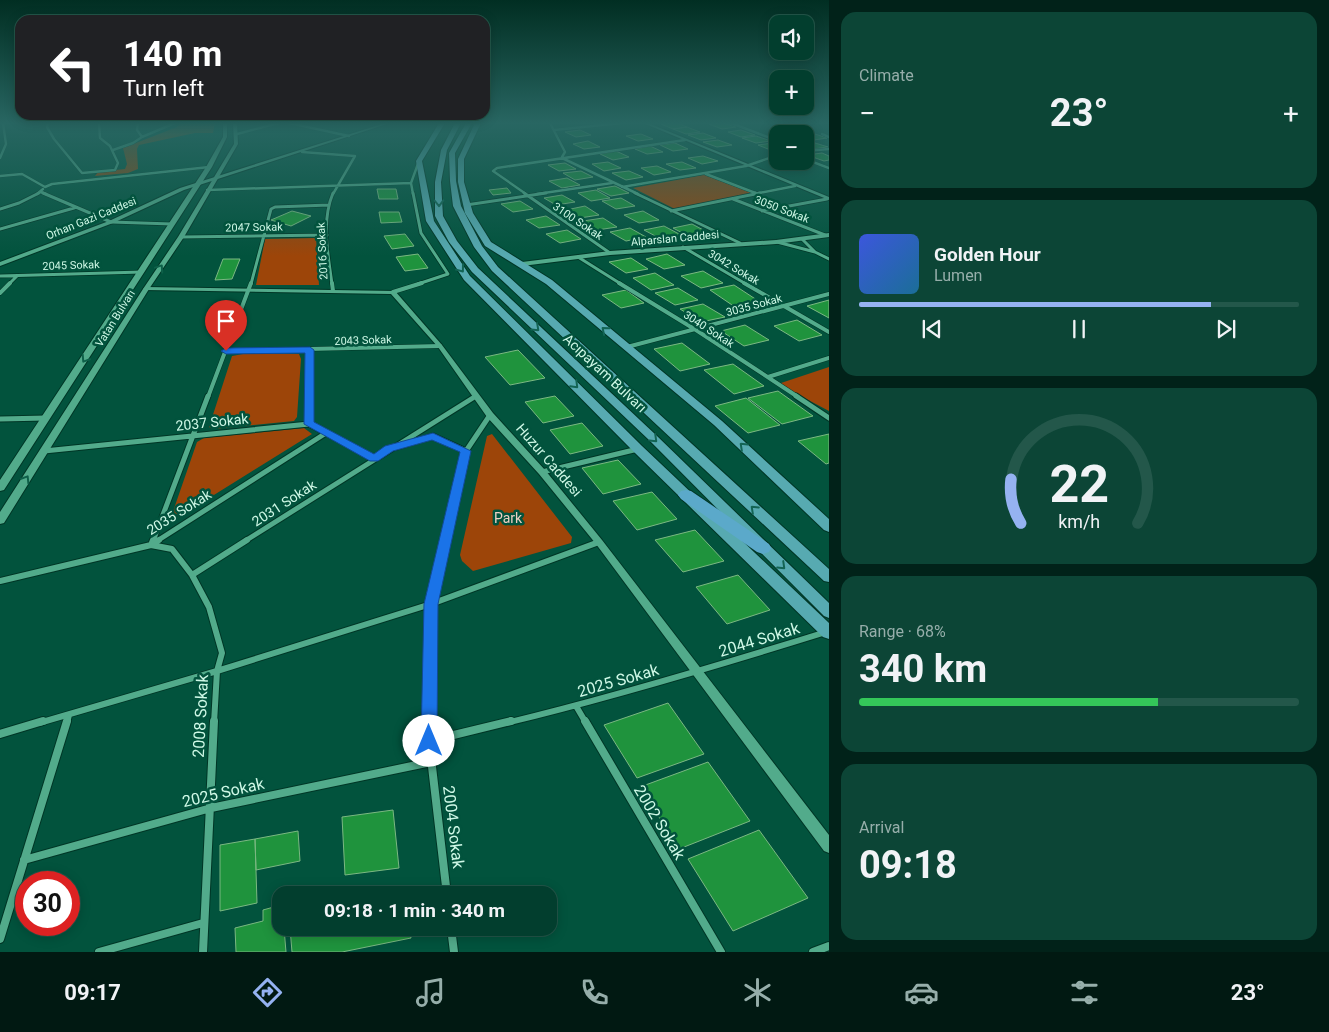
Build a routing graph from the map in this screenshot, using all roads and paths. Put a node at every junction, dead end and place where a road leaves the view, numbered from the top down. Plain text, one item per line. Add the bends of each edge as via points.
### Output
1 (77, 167) edge
2 (116, 167) edge
3 (205, 167) edge
4 (209, 167) edge
5 (222, 167) edge
6 (250, 167) edge
7 (348, 167) edge
8 (417, 167) edge
9 (420, 167) edge
10 (441, 167) edge
11 (453, 167) edge
12 (461, 167) edge
13 (500, 167) edge
14 (582, 167) edge
15 (737, 167) edge
16 (749, 167) edge
17 (704, 173) junction
18 (0, 176) edge
19 (215, 178) junction
20 (411, 183) junction
21 (613, 183) junction
22 (196, 184) junction
23 (336, 186) junction
24 (795, 186) junction
25 (45, 187) junction
26 (621, 187) junction
27 (207, 190) junction
28 (41, 192) junction
29 (759, 194) junction
30 (526, 196) junction
31 (733, 199) junction
32 (828, 199) edge
33 (329, 205) junction
34 (466, 206) junction
35 (75, 208) junction
36 (0, 209) edge
37 (671, 211) junction
38 (762, 211) junction
39 (111, 222) junction
40 (172, 224) junction
41 (0, 229) edge
42 (327, 234) junction
43 (827, 235) edge
44 (263, 236) junction
45 (181, 237) junction
46 (802, 239) junction
47 (776, 242) junction
48 (740, 243) junction
49 (683, 247) junction
50 (815, 252) junction
51 (610, 253) junction
52 (578, 257) junction
53 (829, 259) edge
54 (0, 264) edge
55 (522, 264) junction
56 (142, 272) junction
57 (0, 276) edge
58 (17, 276) junction
59 (146, 289) junction
60 (249, 291) junction
61 (333, 291) junction
62 (393, 292) junction
63 (0, 293) edge
64 (829, 294) edge
65 (784, 307) junction
66 (696, 330) junction
67 (829, 332) edge
68 (440, 346) junction
69 (626, 348) junction
70 (310, 350) junction
71 (226, 351) junction
72 (829, 358) edge
73 (768, 377) junction
74 (476, 396) junction
75 (490, 415) junction
76 (46, 418) junction
77 (829, 418) edge
78 (0, 419) edge
79 (309, 424) junction
80 (326, 433) junction
81 (193, 434) junction
82 (638, 448) junction
83 (389, 449) junction
84 (44, 451) junction
85 (466, 451) junction
86 (374, 458) junction
87 (542, 472) junction
88 (0, 488) edge
89 (686, 495) junction
90 (0, 520) edge
91 (829, 528) edge
92 (598, 542) junction
93 (152, 545) junction
94 (763, 548) junction
95 (192, 575) junction
96 (829, 577) edge
97 (0, 581) edge
98 (431, 604) junction
99 (829, 612) edge
100 (828, 632) edge
101 (217, 671) junction
102 (698, 672) junction
103 (576, 706) junction
104 (69, 715) junction
105 (0, 734) edge
106 (429, 741) junction
107 (431, 762) junction
108 (210, 808) junction
109 (829, 846) edge
110 (24, 860) junction
111 (446, 886) edge
112 (203, 923) junction
113 (452, 936) edge
114 (0, 939) edge
115 (829, 946) edge
116 (99, 952) edge
117 (203, 952) edge
118 (454, 952) edge
119 (721, 952) edge
120 (813, 952) edge

1 - 2 street via 82,173
3 - 25 street
4 - 22 main road, Vatan Bulvarı
5 - 19 main road, Vatan Bulvarı
6 - 19 street, Orhan Gazi Caddesi
7 - 23 street, 2016 Sokak
8 - 20 street
9 -> 82 main road via 430,221 467,278
10 -> 94 main road, Acıpayam Bulvarı via 439,216 453,242 475,270 653,438
96 -> 11 main road, Acıpayam Bulvarı via 495,269 478,247 457,206
12 - 34 main road
13 - 30 street, 3100 Sokak via 493,171
14 - 21 street
15 - 17 street
16 - 24 street
17 - 26 street
17 - 29 street
18 - 25 street via 22,174
19 - 22 street, Orhan Gazi Caddesi
19 - 27 main road, Vatan Bulvarı
20 - 23 street
20 - 62 street via 420,233 448,274
21 - 26 street
21 - 30 street
22 - 39 street, Orhan Gazi Caddesi
22 - 40 main road, Vatan Bulvarı
23 - 27 street
23 - 33 street, 2016 Sokak
24 - 29 street
24 - 32 street
25 - 28 street
26 - 37 street
27 - 45 main road, Vatan Bulvarı
28 - 35 street
28 - 36 street via 19,204
29 - 31 street
30 - 34 street
30 - 51 street, 3100 Sokak
31 - 37 street
31 - 38 street, 3050 Sokak
32 - 38 street
33 - 42 street, 2016 Sokak
33 - 44 street via 275,207 271,209
34 - 55 main road via 488,244
35 - 39 street
35 - 41 street
37 - 48 street
38 - 43 street, 3050 Sokak
39 - 40 street
39 - 54 street, Orhan Gazi Caddesi
40 - 56 main road, Vatan Bulvarı
42 - 44 street, 2047 Sokak
42 - 61 street, 2016 Sokak
43 - 46 street, Alparslan Caddesi
44 - 45 street, 2047 Sokak
44 - 60 street
59 -> 45 main road, Vatan Bulvarı
46 - 47 street, Alparslan Caddesi
46 - 50 street
47 - 48 street, Alparslan Caddesi
47 - 50 street
48 - 49 street, Alparslan Caddesi
49 - 51 street, Alparslan Caddesi
49 - 65 street, 3042 Sokak
50 - 53 street
51 - 52 street, Alparslan Caddesi
52 - 55 street, Alparslan Caddesi
52 - 66 street, 3040 Sokak
69 -> 55 main road via 549,282
56 - 58 street, 2045 Sokak
56 -> 76 main road, Vatan Bulvarı
57 - 58 street, 2045 Sokak
58 - 63 street
59 - 60 street
59 - 84 main road, Vatan Bulvarı
60 - 61 street
60 - 71 street
61 - 62 street
62 - 68 street, Huzur Caddesi
64 - 65 street, 3035 Sokak
65 - 66 street, 3035 Sokak
65 - 67 street, 3042 Sokak
66 - 69 street, 3035 Sokak
66 - 73 street, 3040 Sokak
68 - 70 street, 2043 Sokak
68 - 74 street, Huzur Caddesi
91 -> 69 main road via 718,423
70 - 71 street, 2043 Sokak
70 - 79 street
71 - 81 street
72 - 73 street
73 - 77 street, 3040 Sokak
74 - 75 street, Huzur Caddesi
74 - 83 street
75 - 85 street, 2004 Sokak
75 - 87 street, Huzur Caddesi
76 - 78 street
76 - 88 main road, Vatan Bulvarı
79 - 80 street
79 - 81 street, 2037 Sokak
80 - 86 street
80 - 93 street, 2035 Sokak
81 - 84 street, 2037 Sokak
81 - 93 street
82 - 87 street
82 - 89 main road
83 - 85 street via 433,436
83 - 86 street, 2031 Sokak
90 -> 84 main road, Vatan Bulvarı
85 - 98 street, 2004 Sokak
86 - 95 street, 2031 Sokak
87 - 92 street, Huzur Caddesi
89 - 94 highway
89 - 100 main road
92 - 98 street
92 - 102 street, Huzur Caddesi
93 - 95 street, 2008 Sokak via 172,550
93 - 97 street, 2035 Sokak
94 -> 99 main road, Acıpayam Bulvarı
95 - 101 street, 2008 Sokak via 209,607 222,653
98 - 101 street
98 - 106 street, 2004 Sokak
100 - 102 street, 2044 Sokak
101 - 104 street
101 - 108 street, 2008 Sokak
102 - 103 street, 2025 Sokak
102 - 109 street, Huzur Caddesi
103 - 106 street, 2025 Sokak
103 - 119 street, 2002 Sokak
104 - 105 street
104 - 110 street
106 - 107 street, 2004 Sokak
107 - 108 street, 2025 Sokak
107 - 111 street, 2004 Sokak
108 - 110 street, 2025 Sokak
108 - 112 street, 2008 Sokak
110 - 114 street
112 - 116 street
112 - 117 street, 2008 Sokak
113 - 118 street
115 - 120 street

